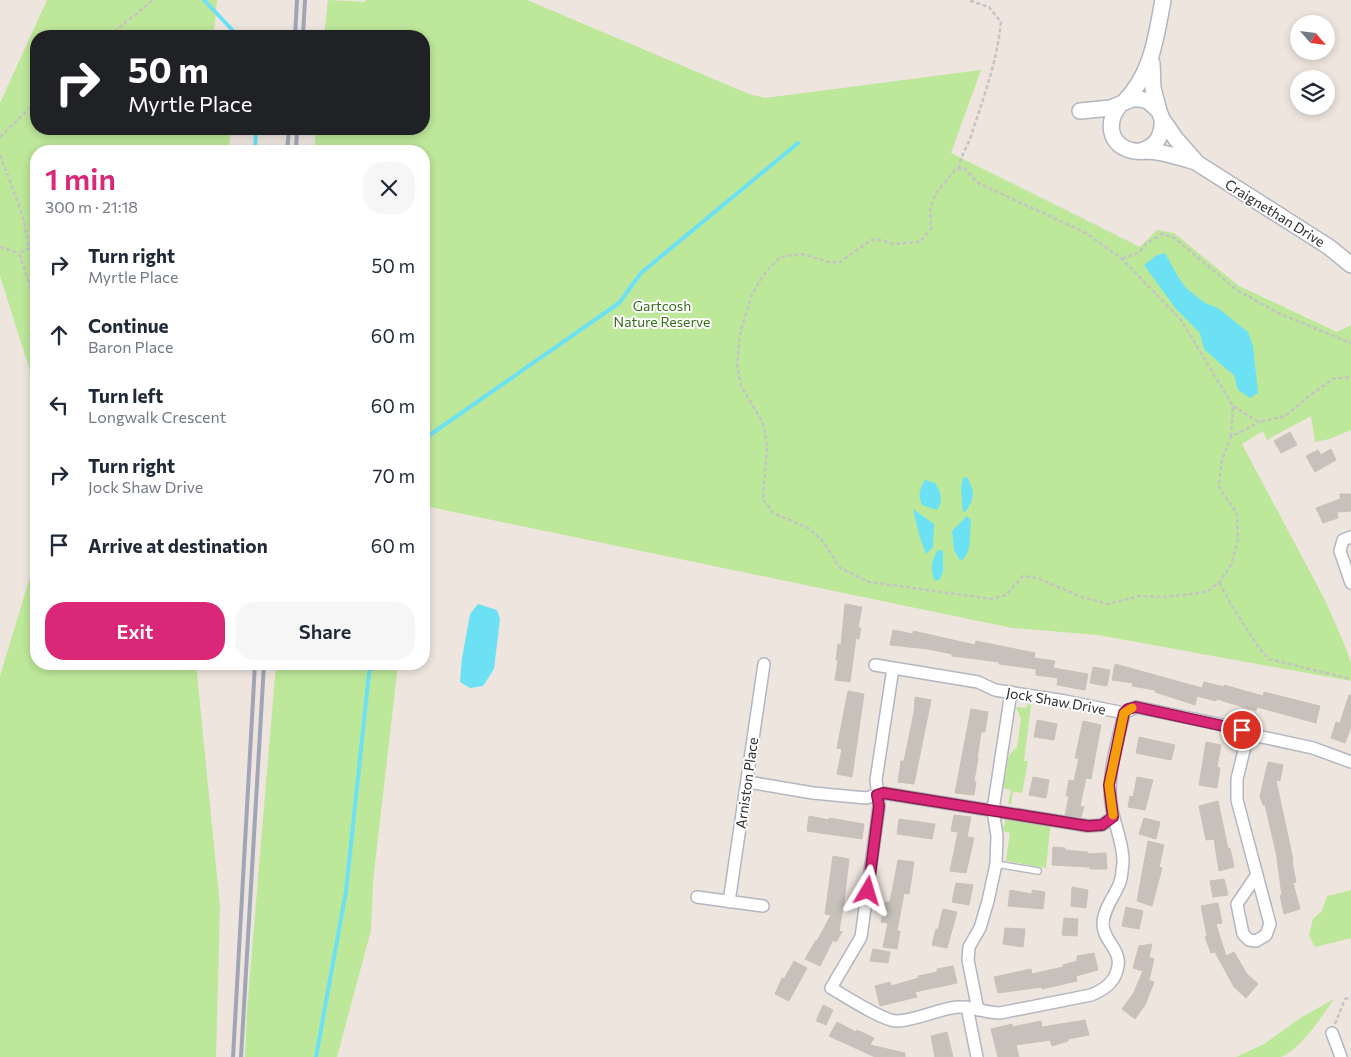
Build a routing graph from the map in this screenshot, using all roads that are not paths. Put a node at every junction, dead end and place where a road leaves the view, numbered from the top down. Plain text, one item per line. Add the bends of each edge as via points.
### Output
1 (1164, 0) edge
2 (1153, 54) junction
3 (1122, 104) junction
4 (1161, 115) junction
5 (1112, 135) junction
6 (1141, 151) junction
7 (1197, 163) junction
8 (1351, 265) edge
9 (1351, 537) edge
10 (1351, 583) edge
11 (764, 664) dead end
12 (875, 665) dead end
13 (893, 668) junction
14 (1011, 692) junction
15 (1124, 713) junction
16 (1248, 734) junction
17 (1351, 762) edge
18 (748, 782) junction
19 (877, 795) junction
20 (993, 810) junction
21 (1113, 817) junction
22 (996, 864) junction
23 (1038, 871) dead end
24 (1256, 876) junction
25 (697, 897) dead end
26 (729, 902) junction
27 (764, 906) dead end
28 (972, 1008) junction
29 (1332, 1033) road end
30 (977, 1057) edge
31 (1341, 1057) edge

1 - 2 street
2 - 3 street via 1142,80
2 - 4 street via 1153,88
3 - 4 street via 1140,98 1154,105
3 - 5 street via 1111,119
3 - 5 street via 1103,110 1077,110
4 - 6 street via 1161,136 1150,148
4 - 7 street via 1176,140
5 - 6 street via 1124,148
6 - 7 street
7 - 8 street, Craignethan Drive via 1329,247
9 - 10 street via 1343,540 1340,551
11 - 18 street, Arniston Place
12 - 13 street, Jock Shaw Drive
13 - 14 street, Jock Shaw Drive via 978,682 995,690
13 - 19 street via 876,780
14 - 15 street, Jock Shaw Drive
14 - 20 street
15 - 16 street, Jock Shaw Drive via 1136,707
15 - 21 street via 1109,785
16 - 17 street, Jock Shaw Drive via 1313,748
16 - 24 street via 1237,779 1237,800
18 - 19 street via 813,793 866,798
18 - 26 street, Arniston Place
19 - 20 street
19 - 28 street via 879,806 861,937 831,988 890,1020 957,1007
20 - 21 street via 1088,826 1102,825
20 - 22 street via 997,836
21 - 28 street via 1123,861 1121,881 1103,923 1104,934 1117,952 1119,965 1114,979 1104,990 1091,995 1000,1012
22 - 23 lane
22 - 28 street via 980,928 969,947
24 - 24 street via 1270,924 1266,935 1256,941 1243,934 1237,904
25 - 26 street
26 - 27 street
28 - 30 street
29 - 31 street

